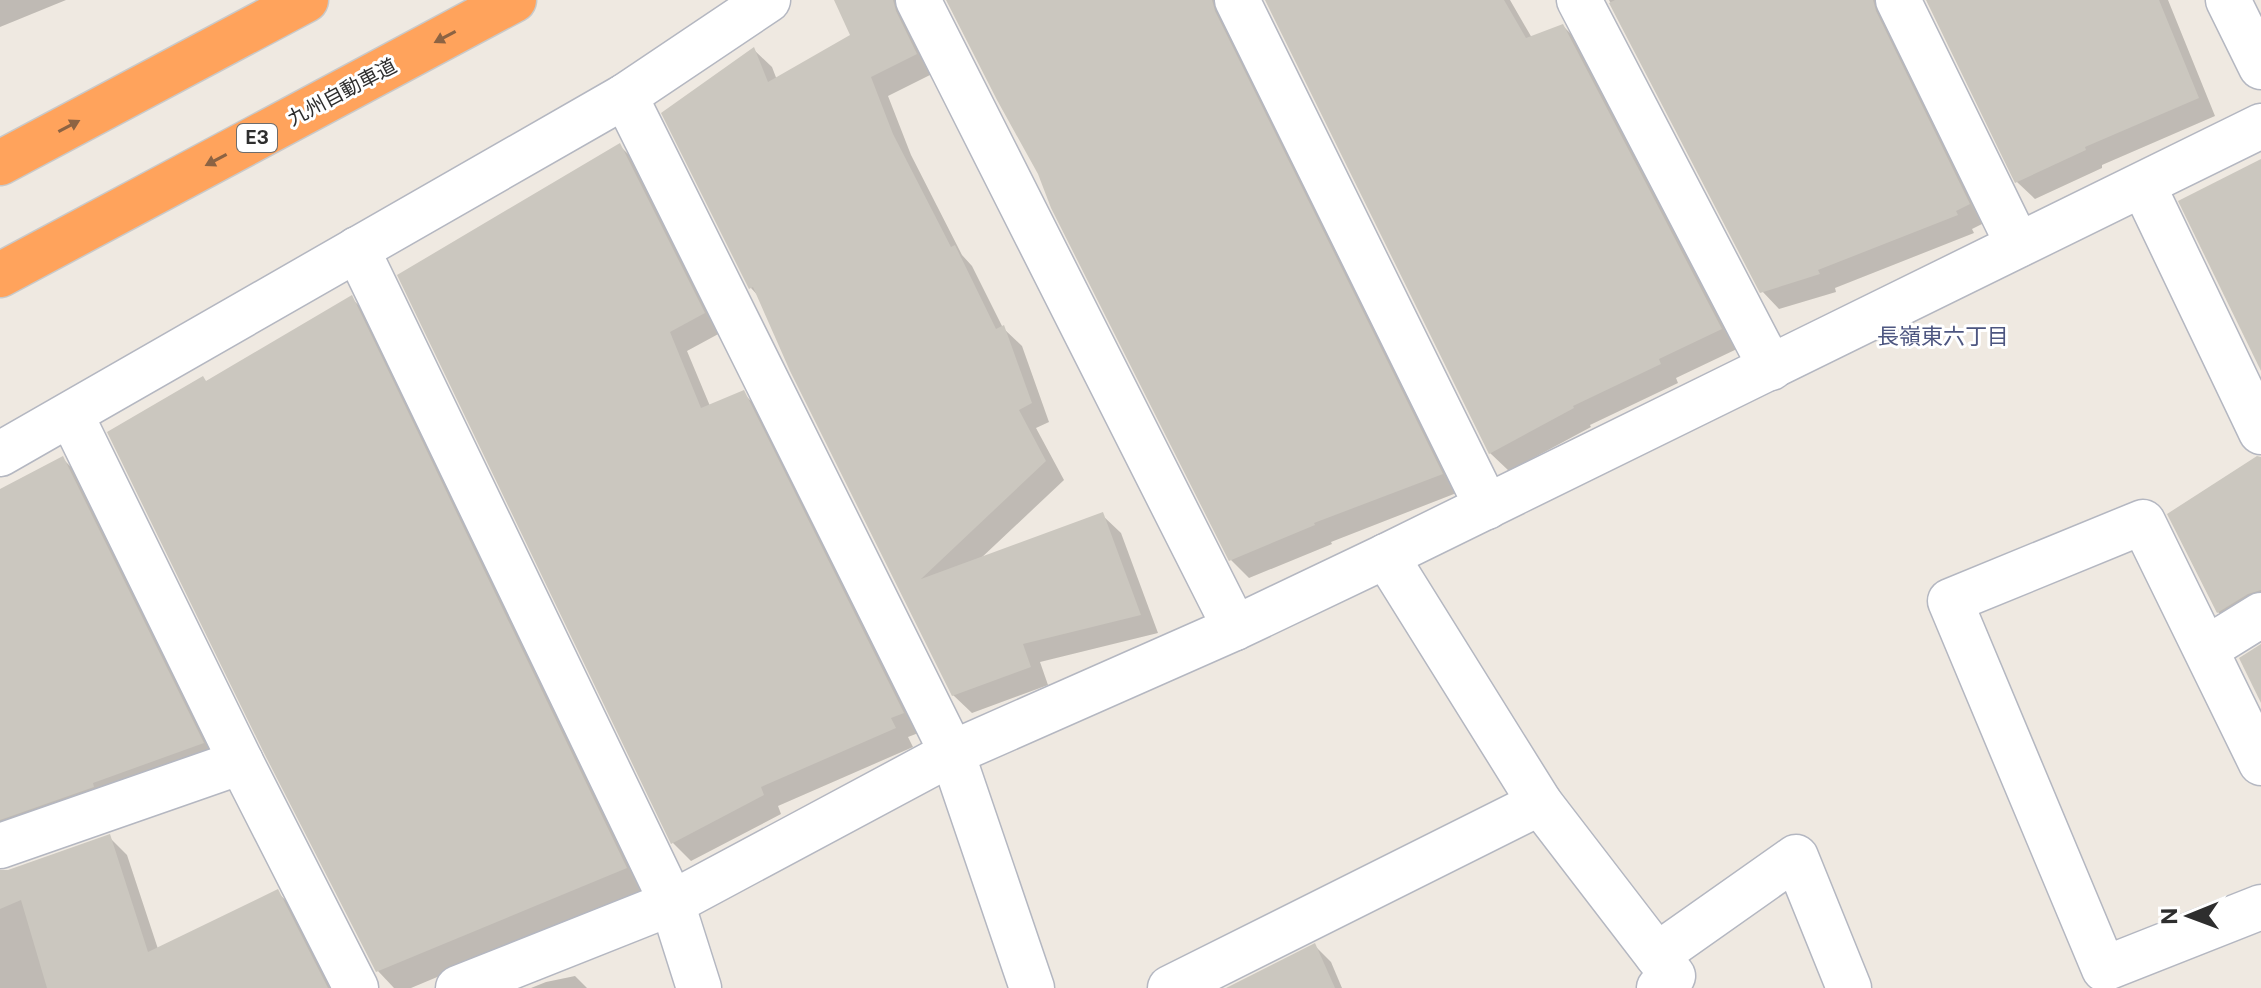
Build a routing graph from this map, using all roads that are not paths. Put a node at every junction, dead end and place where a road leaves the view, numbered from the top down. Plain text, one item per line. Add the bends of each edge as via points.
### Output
1 (306, 0) edge
2 (514, 0) edge
3 (768, 0) edge
4 (918, 0) edge
5 (1237, 0) edge
6 (1579, 0) edge
7 (1898, 0) edge
8 (2228, 0) edge
9 (2261, 67) edge
10 (625, 96) junction
11 (2261, 126) edge
12 (0, 163) edge
13 (2143, 185) junction
14 (2018, 245) junction
15 (357, 249) junction
16 (0, 275) edge
17 (1771, 368) junction
18 (71, 415) junction
19 (2261, 432) edge
20 (0, 454) edge
21 (1487, 507) junction
22 (1386, 556) junction
23 (2261, 615) edge
24 (1235, 628) junction
25 (2206, 649) junction
26 (952, 753) junction
27 (241, 762) junction
28 (2261, 763) edge
29 (1540, 803) junction
30 (0, 846) edge
31 (672, 903) junction
32 (2261, 907) edge
33 (1658, 971) edge
34 (356, 988) edge
35 (458, 988) edge
36 (699, 988) edge
37 (1032, 988) edge
38 (1170, 988) edge
39 (1849, 988) edge

12 -> 1 highway
2 -> 16 highway, 九州自動車道 / E3
3 - 10 street
4 - 24 street
5 - 21 street
6 - 17 street
7 - 14 street
8 - 9 street
10 - 15 street
10 - 26 street
11 - 13 street
13 - 14 street
13 - 19 street
14 - 17 street
15 - 18 street
15 - 31 street
17 - 21 street
18 - 20 street
18 - 27 street
21 - 22 street
22 - 24 street
22 - 29 street
23 - 25 street
24 - 26 street
25 - 28 street
25 - 32 street via 2143,522 1950,601 2104,969
26 - 31 street
26 - 37 street
27 - 30 street
27 - 34 street
29 - 33 street
29 - 38 street
31 - 35 street
31 - 36 street
33 - 39 street via 1796,857

